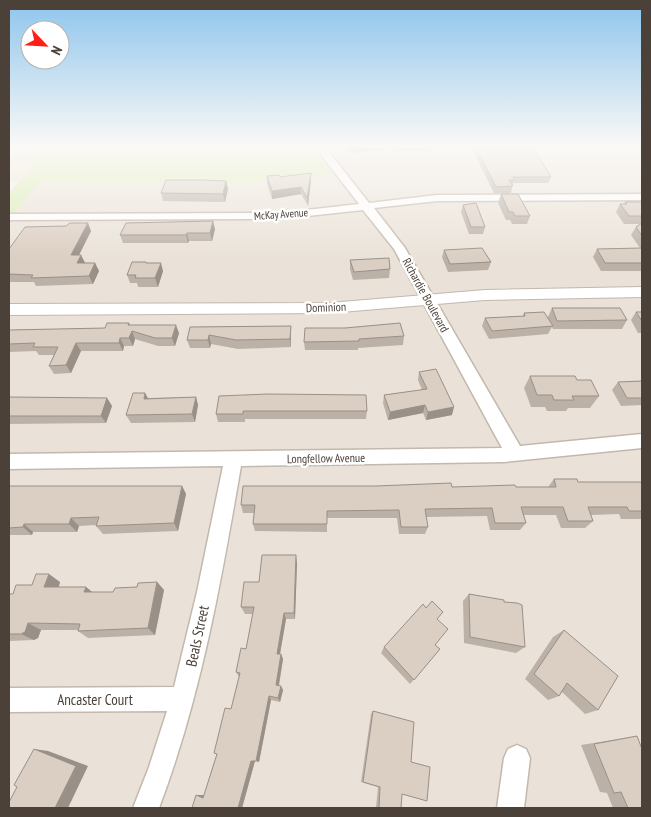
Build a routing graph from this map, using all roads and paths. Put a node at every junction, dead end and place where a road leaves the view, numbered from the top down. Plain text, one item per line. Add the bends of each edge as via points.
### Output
1 (350, 185) edge
2 (642, 197) edge
3 (367, 206) junction
4 (9, 217) edge
5 (642, 292) edge
6 (428, 299) junction
7 (9, 310) edge
8 (642, 441) edge
9 (515, 454) junction
10 (233, 459) junction
11 (9, 460) edge
12 (182, 699) junction
13 (9, 700) edge
14 (517, 758) dead end
15 (146, 808) edge
16 (510, 808) edge

1 - 3 street, Richardie Boulevard
2 - 3 street, McKay Avenue via 438,198
3 - 4 street, McKay Avenue via 280,216
3 - 6 street, Richardie Boulevard via 399,248
5 - 6 street, Dominion
6 - 7 street, Dominion via 328,308
6 - 9 street, Richardie Boulevard
8 - 9 street, Longfellow Avenue
9 - 10 street, Longfellow Avenue
10 - 11 street, Longfellow Avenue
10 - 12 street, Beals Street via 194,658
12 - 13 street, Ancaster Court
12 - 15 street, Beals Street via 160,777
14 - 16 street

